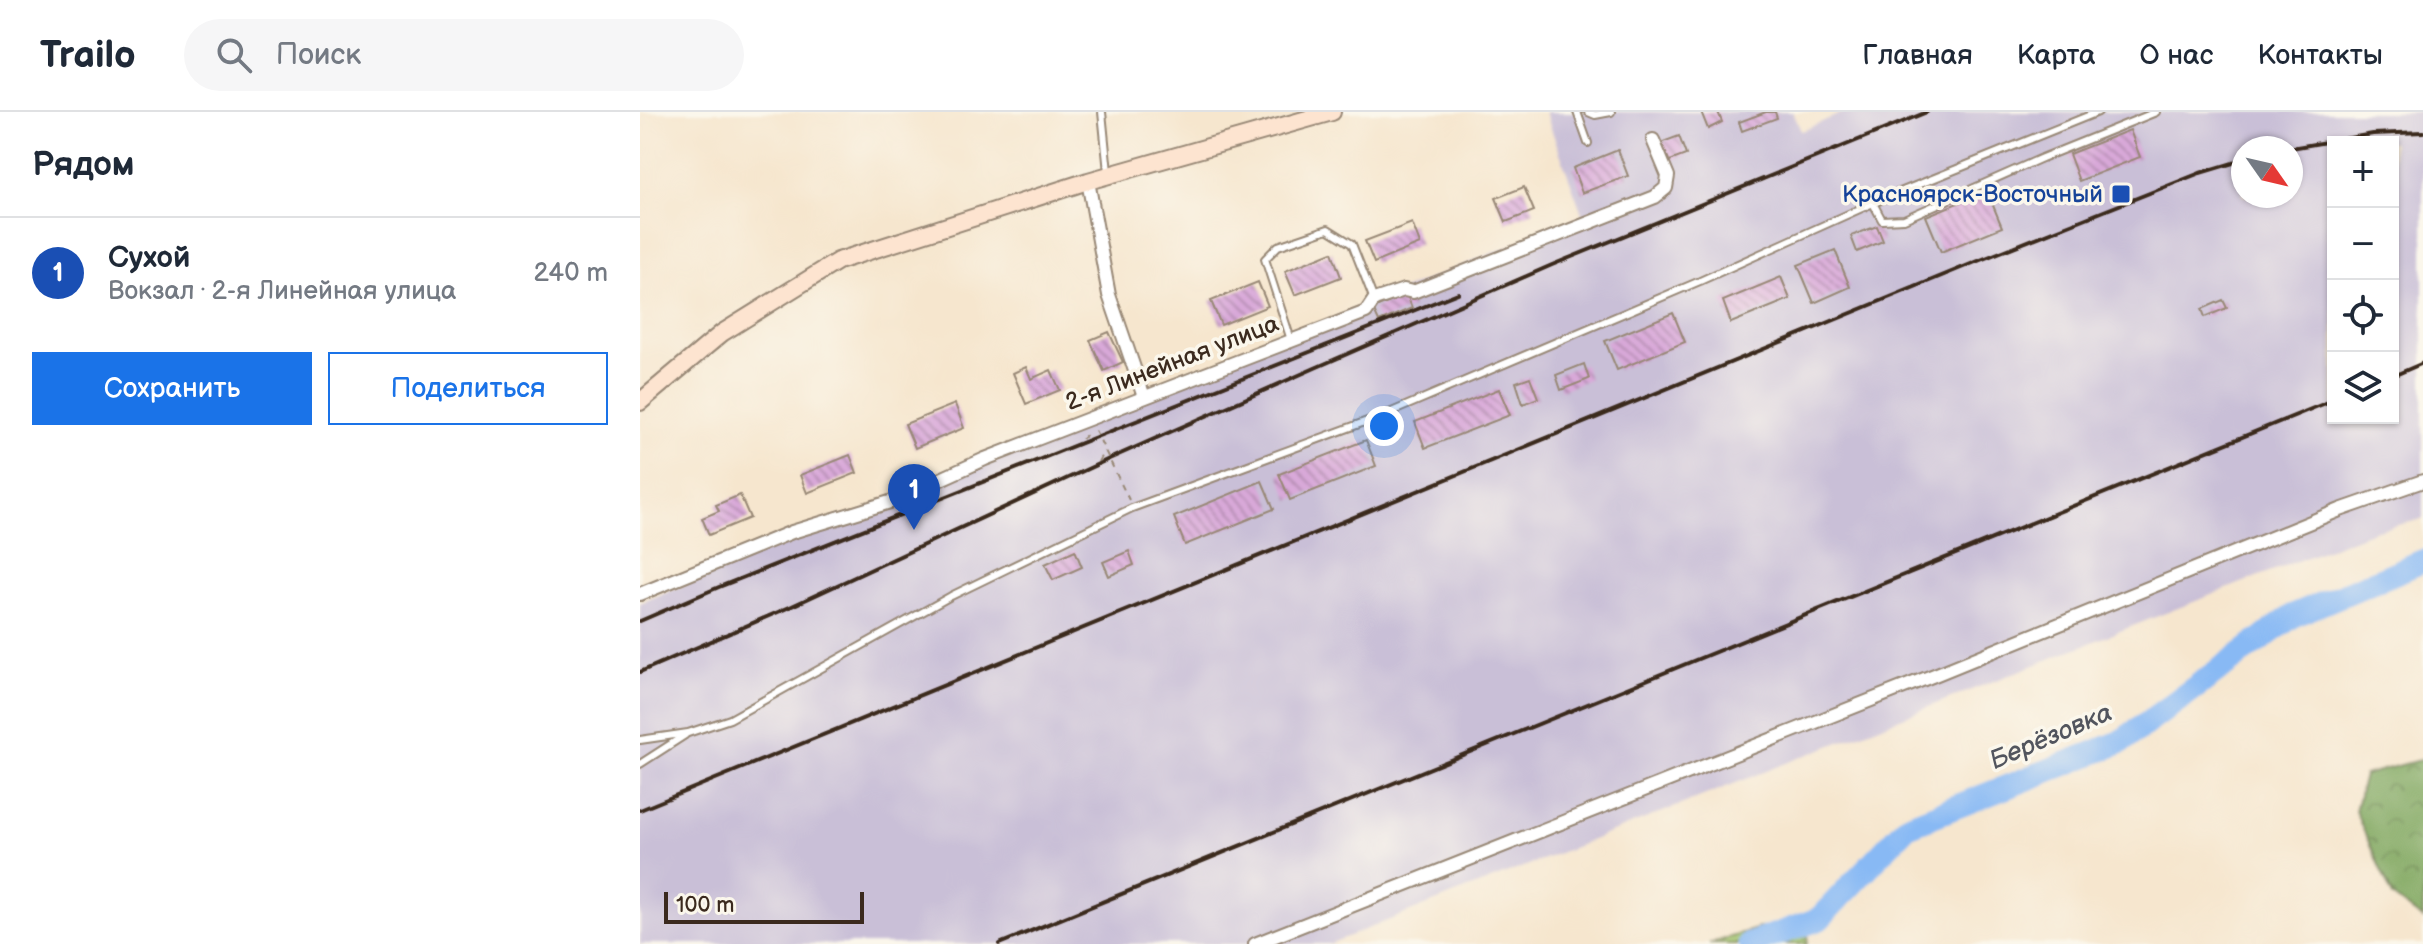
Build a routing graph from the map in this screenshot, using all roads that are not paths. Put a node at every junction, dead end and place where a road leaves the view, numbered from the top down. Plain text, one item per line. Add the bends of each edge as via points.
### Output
1 (1102, 112) edge
2 (1332, 112) edge
3 (1577, 112) edge
4 (1588, 112) edge
5 (1611, 112) edge
6 (2098, 112) edge
7 (2156, 112) edge
8 (1653, 140) dead end
9 (1588, 143) dead end
10 (1108, 175) junction
11 (1088, 181) junction
12 (1873, 203) junction
13 (1374, 300) junction
14 (1291, 340) junction
15 (1144, 397) junction
16 (640, 402) edge
17 (2423, 481) edge
18 (640, 594) edge
19 (688, 733) junction
20 (640, 740) edge
21 (640, 764) edge
22 (1255, 944) edge

1 - 10 lane
2 - 10 street
3 - 9 lane
4 - 5 lane
6 - 12 lane
7 - 12 lane via 1904,219 1882,220
8 - 13 street, 2-я Линейная улица via 1668,176 1666,188 1655,197 1413,292
10 - 11 street
11 - 15 street via 1109,295
11 - 16 street via 838,261 722,333
12 - 19 lane via 1389,413 1132,508 951,596 730,719
13 - 14 street, 2-я Линейная улица via 1366,312
13 - 14 lane via 1352,244 1328,229 1278,246 1265,259
14 - 15 street, 2-я Линейная улица
15 - 18 street, 2-я Линейная улица via 890,502 792,532
17 - 22 street
19 - 20 lane
19 - 21 lane

